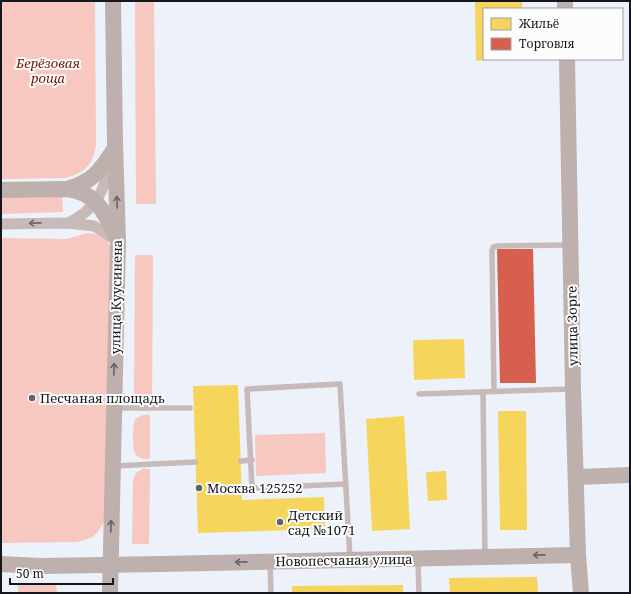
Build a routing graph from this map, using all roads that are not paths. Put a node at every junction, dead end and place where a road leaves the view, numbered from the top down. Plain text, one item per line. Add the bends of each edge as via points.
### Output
1 (114, 1) edge
2 (567, 60) edge
3 (115, 148) junction
4 (67, 189) junction
5 (1, 190) edge
6 (96, 202) junction
7 (68, 222) junction
8 (1, 224) edge
9 (118, 241) junction
10 (571, 245) junction
11 (573, 389) junction
12 (494, 391) junction
13 (483, 392) junction
14 (419, 394) dead end
15 (113, 408) junction
16 (190, 408) dead end
17 (252, 460) junction
18 (241, 461) dead end
19 (195, 462) dead end
20 (113, 466) junction
21 (630, 475) edge
22 (576, 477) junction
23 (346, 484) junction
24 (578, 555) junction
25 (485, 557) junction
26 (418, 558) junction
27 (350, 560) junction
28 (270, 562) junction
29 (1, 564) edge
30 (110, 565) junction
31 (110, 593) edge
32 (271, 593) edge
33 (419, 593) edge
34 (580, 593) edge

1 - 3 street, улица Куусинена
2 - 10 street, улица Зорге
3 - 4 street via 95,175 86,182
3 - 6 street via 107,179
9 -> 3 street, улица Куусинена
4 - 5 street
4 - 6 street via 83,193
6 - 7 street via 87,212
6 - 9 street via 103,210
7 -> 8 street
7 - 9 street via 94,226
15 -> 9 street, улица Куусинена
10 - 11 street, улица Зорге
10 - 12 lane via 493,247
11 - 12 lane
11 - 22 street, улица Зорге
12 - 13 lane
13 - 14 lane
13 - 25 lane
15 - 16 lane
15 - 20 street, улица Куусинена
17 - 18 lane
17 - 23 lane via 252,488
17 - 23 lane via 248,389 340,384
19 - 20 lane
30 -> 20 street, улица Куусинена
21 - 22 street
22 - 24 street, улица Зорге
23 - 27 lane
24 -> 25 street, Новопесчаная улица
24 - 34 street, улица Зорге
25 - 26 street, Новопесчаная улица
26 - 27 street, Новопесчаная улица
26 - 33 lane
27 - 28 street, Новопесчаная улица
28 -> 30 street, Новопесчаная улица
28 - 32 lane
29 - 30 street
30 - 31 street, улица Куусинена

